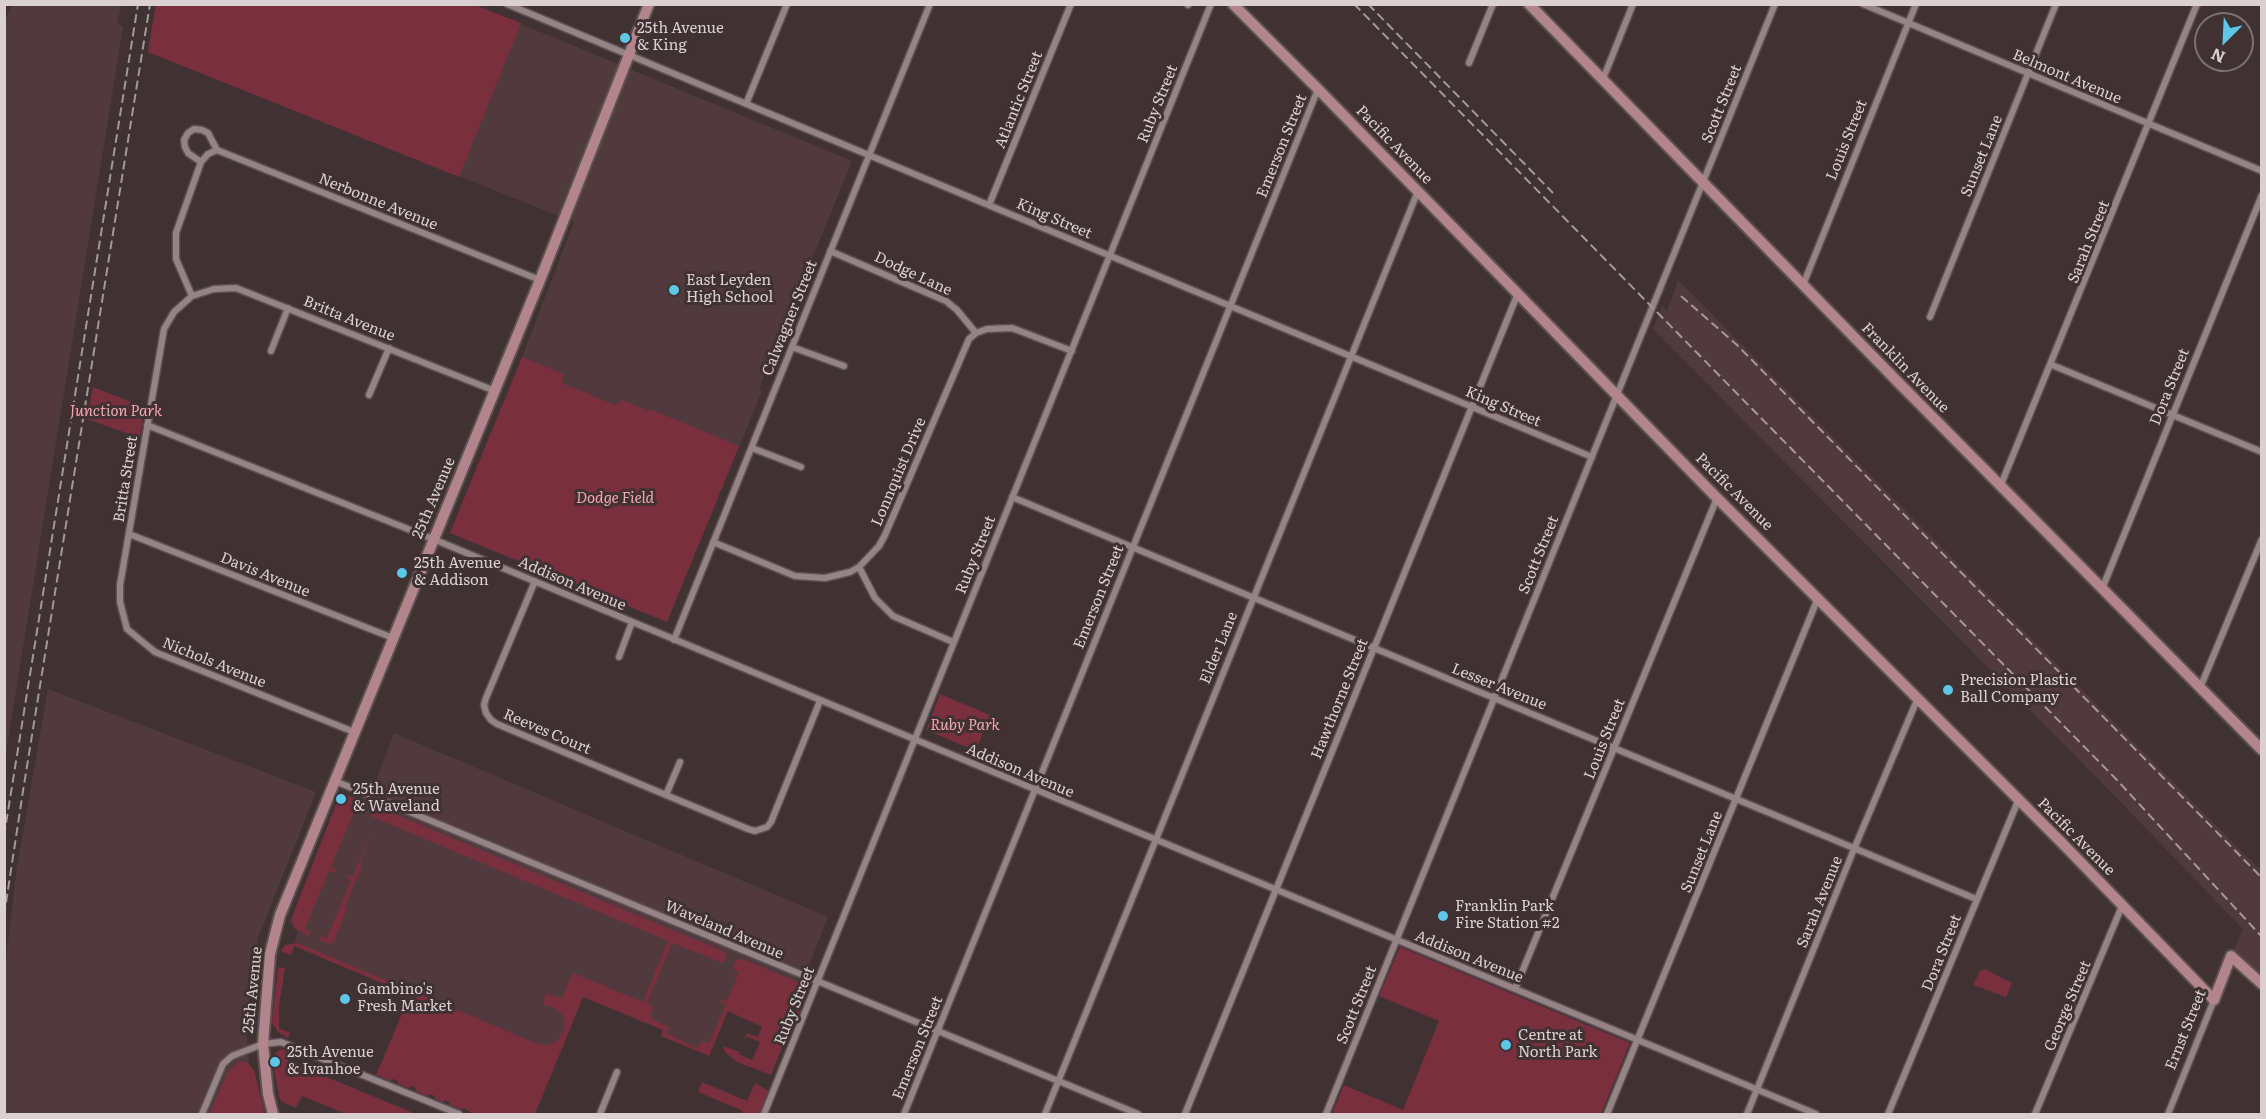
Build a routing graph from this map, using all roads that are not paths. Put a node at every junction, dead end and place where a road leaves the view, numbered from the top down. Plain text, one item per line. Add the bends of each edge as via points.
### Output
1 (507, 4) edge
2 (649, 4) edge
3 (787, 4) edge
4 (930, 4) edge
5 (1071, 4) edge
6 (1211, 4) edge
7 (1233, 4) edge
8 (1493, 4) edge
9 (1529, 4) edge
10 (1633, 4) edge
11 (1775, 4) edge
12 (1863, 4) edge
13 (1916, 4) edge
14 (2056, 4) edge
15 (2198, 4) edge
16 (1908, 23) junction
17 (629, 56) junction
18 (1469, 63) dead end
19 (2028, 73) junction
20 (1602, 80) junction
21 (1318, 89) junction
22 (746, 104) junction
23 (2149, 124) junction
24 (217, 150) junction
25 (869, 156) junction
26 (201, 162) junction
27 (2262, 171) edge
28 (1703, 182) junction
29 (1418, 191) junction
30 (2262, 195) edge
31 (989, 205) junction
32 (830, 251) junction
33 (1110, 256) junction
34 (540, 280) junction
35 (1803, 286) junction
36 (1518, 292) junction
37 (192, 296) junction
38 (1230, 306) junction
39 (288, 308) junction
40 (1930, 317) dead end
41 (976, 333) junction
42 (792, 347) junction
43 (388, 348) junction
44 (271, 351) dead end
45 (1072, 351) junction
46 (1351, 356) junction
47 (2052, 365) junction
48 (844, 366) dead end
49 (495, 391) junction
50 (1617, 394) junction
51 (369, 395) dead end
52 (1471, 407) junction
53 (2172, 415) junction
54 (147, 425) junction
55 (752, 448) junction
56 (2262, 452) edge
57 (1592, 457) junction
58 (801, 467) dead end
59 (2000, 487) junction
60 (1012, 497) junction
61 (1717, 498) junction
62 (129, 534) junction
63 (434, 539) junction
64 (2262, 539) edge
65 (713, 542) junction
66 (1132, 548) junction
67 (859, 567) junction
68 (535, 581) junction
69 (2102, 589) junction
70 (1818, 597) junction
71 (1252, 598) junction
72 (632, 622) junction
73 (393, 638) junction
74 (674, 640) junction
75 (953, 642) junction
76 (1374, 648) junction
77 (619, 657) dead end
78 (2200, 689) junction
79 (1494, 698) junction
80 (1917, 699) junction
81 (820, 701) junction
82 (354, 732) junction
83 (914, 739) junction
84 (1614, 747) junction
85 (2262, 750) edge
86 (680, 762) dead end
87 (335, 781) junction
88 (1034, 789) junction
89 (666, 795) junction
90 (1736, 799) junction
91 (2018, 801) junction
92 (1155, 840) junction
93 (1854, 849) junction
94 (1275, 890) junction
95 (1976, 899) junction
96 (2122, 906) junction
97 (1396, 940) junction
98 (818, 981) junction
99 (2262, 984) edge
100 (1515, 989) junction
101 (2214, 1000) junction
102 (938, 1031) junction
103 (1638, 1040) junction
104 (263, 1044) junction
105 (617, 1072) dead end
106 (1058, 1082) junction
107 (1757, 1090) junction
108 (201, 1114) edge
109 (273, 1114) edge
110 (459, 1114) edge
111 (600, 1114) edge
112 (764, 1114) edge
113 (904, 1114) edge
114 (1044, 1114) edge
115 (1138, 1114) edge
116 (1185, 1114) edge
117 (1326, 1114) edge
118 (1607, 1114) edge
119 (1747, 1114) edge
120 (1816, 1114) edge
121 (1888, 1114) edge
122 (2035, 1114) edge
123 (2168, 1114) edge

1 - 17 street, King Street
2 - 17 street, 25th Avenue
3 - 22 street
4 - 25 street, Calwagner Street
5 - 31 street, Atlantic Street
6 - 33 street, Ruby Street
7 - 21 street, Pacific Avenue
8 - 18 street
9 - 20 street, Franklin Avenue
10 - 20 street
11 - 28 street, Scott Street
12 - 16 street, Belmont Avenue
13 - 16 street, Louis Street
14 - 19 street, Sunset Lane
15 - 23 street, Sarah Street
16 - 19 street, Belmont Avenue
16 - 35 street, Louis Street
17 - 22 street, King Street
17 - 34 street, 25th Avenue
19 - 23 street, Belmont Avenue
19 - 40 street, Sunset Lane
20 - 28 street, Franklin Avenue
21 - 29 street, Pacific Avenue
21 - 38 street, Emerson Street
22 - 25 street, King Street
23 - 27 street, Belmont Avenue
23 - 47 street, Sarah Street
24 - 26 street
24 - 26 street via 208,133 194,129 184,140 185,147
24 - 34 street, Nerbonne Avenue
25 - 31 street, King Street
25 - 32 street, Calwagner Street
26 - 37 street via 182,210 175,246 180,272
28 - 35 street, Franklin Avenue
28 - 50 street, Scott Street
29 - 36 street, Pacific Avenue
29 - 46 street, Elder Lane
30 - 53 street, Dora Street
31 - 33 street, King Street
32 - 41 street, Dodge Lane via 946,301
32 - 42 street, Calwagner Street
33 - 38 street, King Street
33 - 45 street, Ruby Street
34 - 49 street, 25th Avenue
35 - 59 street, Franklin Avenue
36 - 50 street, Pacific Avenue
36 - 52 street, Hawthorne Street
37 - 39 street, Britta Avenue via 236,288
37 - 54 street, Britta Street via 174,312 164,329
38 - 46 street, King Street
38 - 66 street, Emerson Street
39 - 43 street, Britta Avenue
39 - 44 street
41 - 45 street via 1012,328
41 - 67 street, Lonnquist Drive via 964,347 885,535
42 - 48 street
42 - 55 street, Calwagner Street
43 - 49 street, Britta Avenue
43 - 51 street
45 - 60 street, Ruby Street
46 - 52 street, King Street
46 - 71 street, Elder Lane
47 - 53 street
47 - 59 street, Sarah Street
49 - 63 street, 25th Avenue
50 - 57 street, Scott Street
50 - 61 street, Pacific Avenue
52 - 57 street, King Street
52 - 76 street, Hawthorne Street
53 - 56 street
53 - 69 street, Dora Street
54 - 62 street, Britta Street
54 - 63 street, Addison Avenue
55 - 58 street
55 - 65 street, Calwagner Street
57 - 79 street, Scott Street
59 - 69 street, Franklin Avenue
60 - 66 street, Lesser Avenue
60 - 75 street, Ruby Street
61 - 70 street, Pacific Avenue
61 - 84 street, Louis Street
62 - 73 street, Davis Avenue
62 - 82 street, Nichols Avenue via 120,602 127,629 141,642 155,652
63 - 68 street, Addison Avenue
63 - 73 street, 25th Avenue
64 - 78 street
65 - 67 street, Lonnquist Drive via 795,576 825,578
65 - 74 street, Calwagner Street
66 - 71 street, Lesser Avenue
66 - 88 street, Emerson Street
67 - 75 street via 875,598 893,616
68 - 72 street, Addison Avenue
68 - 89 street, Reeves Court via 486,698 484,705 490,720
69 - 78 street, Franklin Avenue
70 - 80 street, Pacific Avenue
70 - 90 street, Sunset Lane
71 - 76 street, Lesser Avenue
71 - 92 street, Elder Lane
72 - 74 street, Addison Avenue
72 - 77 street
73 - 82 street, 25th Avenue
74 - 81 street, Addison Avenue
75 - 83 street, Ruby Street
76 - 79 street, Lesser Avenue
76 - 94 street, Hawthorne Street
78 - 85 street, Franklin Avenue
79 - 84 street, Lesser Avenue
79 - 97 street, Scott Street
80 - 91 street, Pacific Avenue
80 - 93 street, Sarah Avenue
81 - 83 street, Addison Avenue
81 - 89 street, Reeves Court via 767,827 748,829
82 - 87 street, 25th Avenue
83 - 88 street, Addison Avenue
83 - 98 street, Ruby Street
84 - 90 street, Lesser Avenue
84 - 100 street, Louis Street
86 - 89 street
87 - 98 street, Waveland Avenue
87 - 104 street, 25th Avenue via 278,924 266,982
88 - 92 street, Addison Avenue
88 - 102 street, Emerson Street
90 - 93 street, Lesser Avenue
90 - 103 street, Sunset Lane
91 - 95 street, Dora Street
91 - 96 street, Pacific Avenue
92 - 94 street, Addison Avenue
92 - 106 street, Elder Lane
93 - 95 street, Lesser Avenue
93 - 107 street, Sarah Avenue
94 - 97 street, Addison Avenue
94 - 116 street, Hawthorne Street
95 - 121 street, Dora Street
96 - 101 street, Pacific Avenue
96 - 122 street, George Street
97 - 100 street, Addison Avenue
97 - 117 street, Scott Street
98 - 102 street, Waveland Avenue
98 - 112 street, Ruby Street
99 - 101 street, Ernst Street via 2231,956
100 - 103 street, Addison Avenue
101 - 123 street, Ernst Street
102 - 106 street, Waveland Avenue
102 - 113 street, Emerson Street
103 - 107 street, Addison Avenue
103 - 118 street, Sunset Lane
104 - 108 street via 232,1056 223,1064
104 - 109 street, 25th Avenue
104 - 110 street via 281,1042 294,1046
105 - 111 street
106 - 114 street, Elder Lane
106 - 115 street, Waveland Avenue
107 - 119 street, Sarah Avenue
107 - 120 street, Addison Avenue

